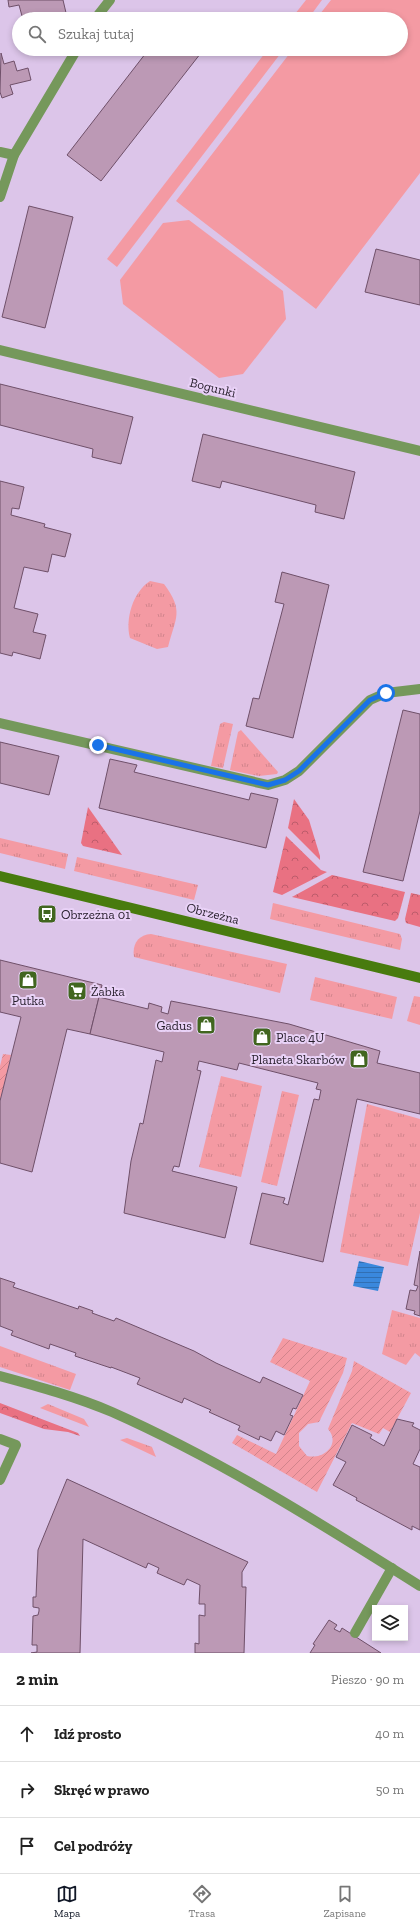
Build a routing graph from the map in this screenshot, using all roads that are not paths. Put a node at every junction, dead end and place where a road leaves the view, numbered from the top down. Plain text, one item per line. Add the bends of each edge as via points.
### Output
1 (110, 0) edge
2 (101, 12) edge
3 (73, 56) edge
4 (0, 152) edge
5 (14, 155) junction
6 (0, 197) edge
7 (0, 350) edge
8 (420, 451) edge
9 (420, 689) edge
10 (0, 723) edge
11 (0, 876) edge
12 (420, 978) edge
13 (0, 1376) edge
14 (0, 1439) edge
15 (0, 1480) edge
16 (392, 1568) junction
17 (420, 1586) edge
18 (355, 1633) dead end

1 - 2 street
3 - 5 street
4 - 5 street
5 - 6 street
7 - 8 street, Bogunki
9 - 10 street via 386,693 370,700 299,771 285,780 268,785
11 - 12 street, Obrzeżna
13 - 16 street via 111,1412 208,1458
14 - 15 street via 16,1445
16 - 17 street
16 - 18 street

